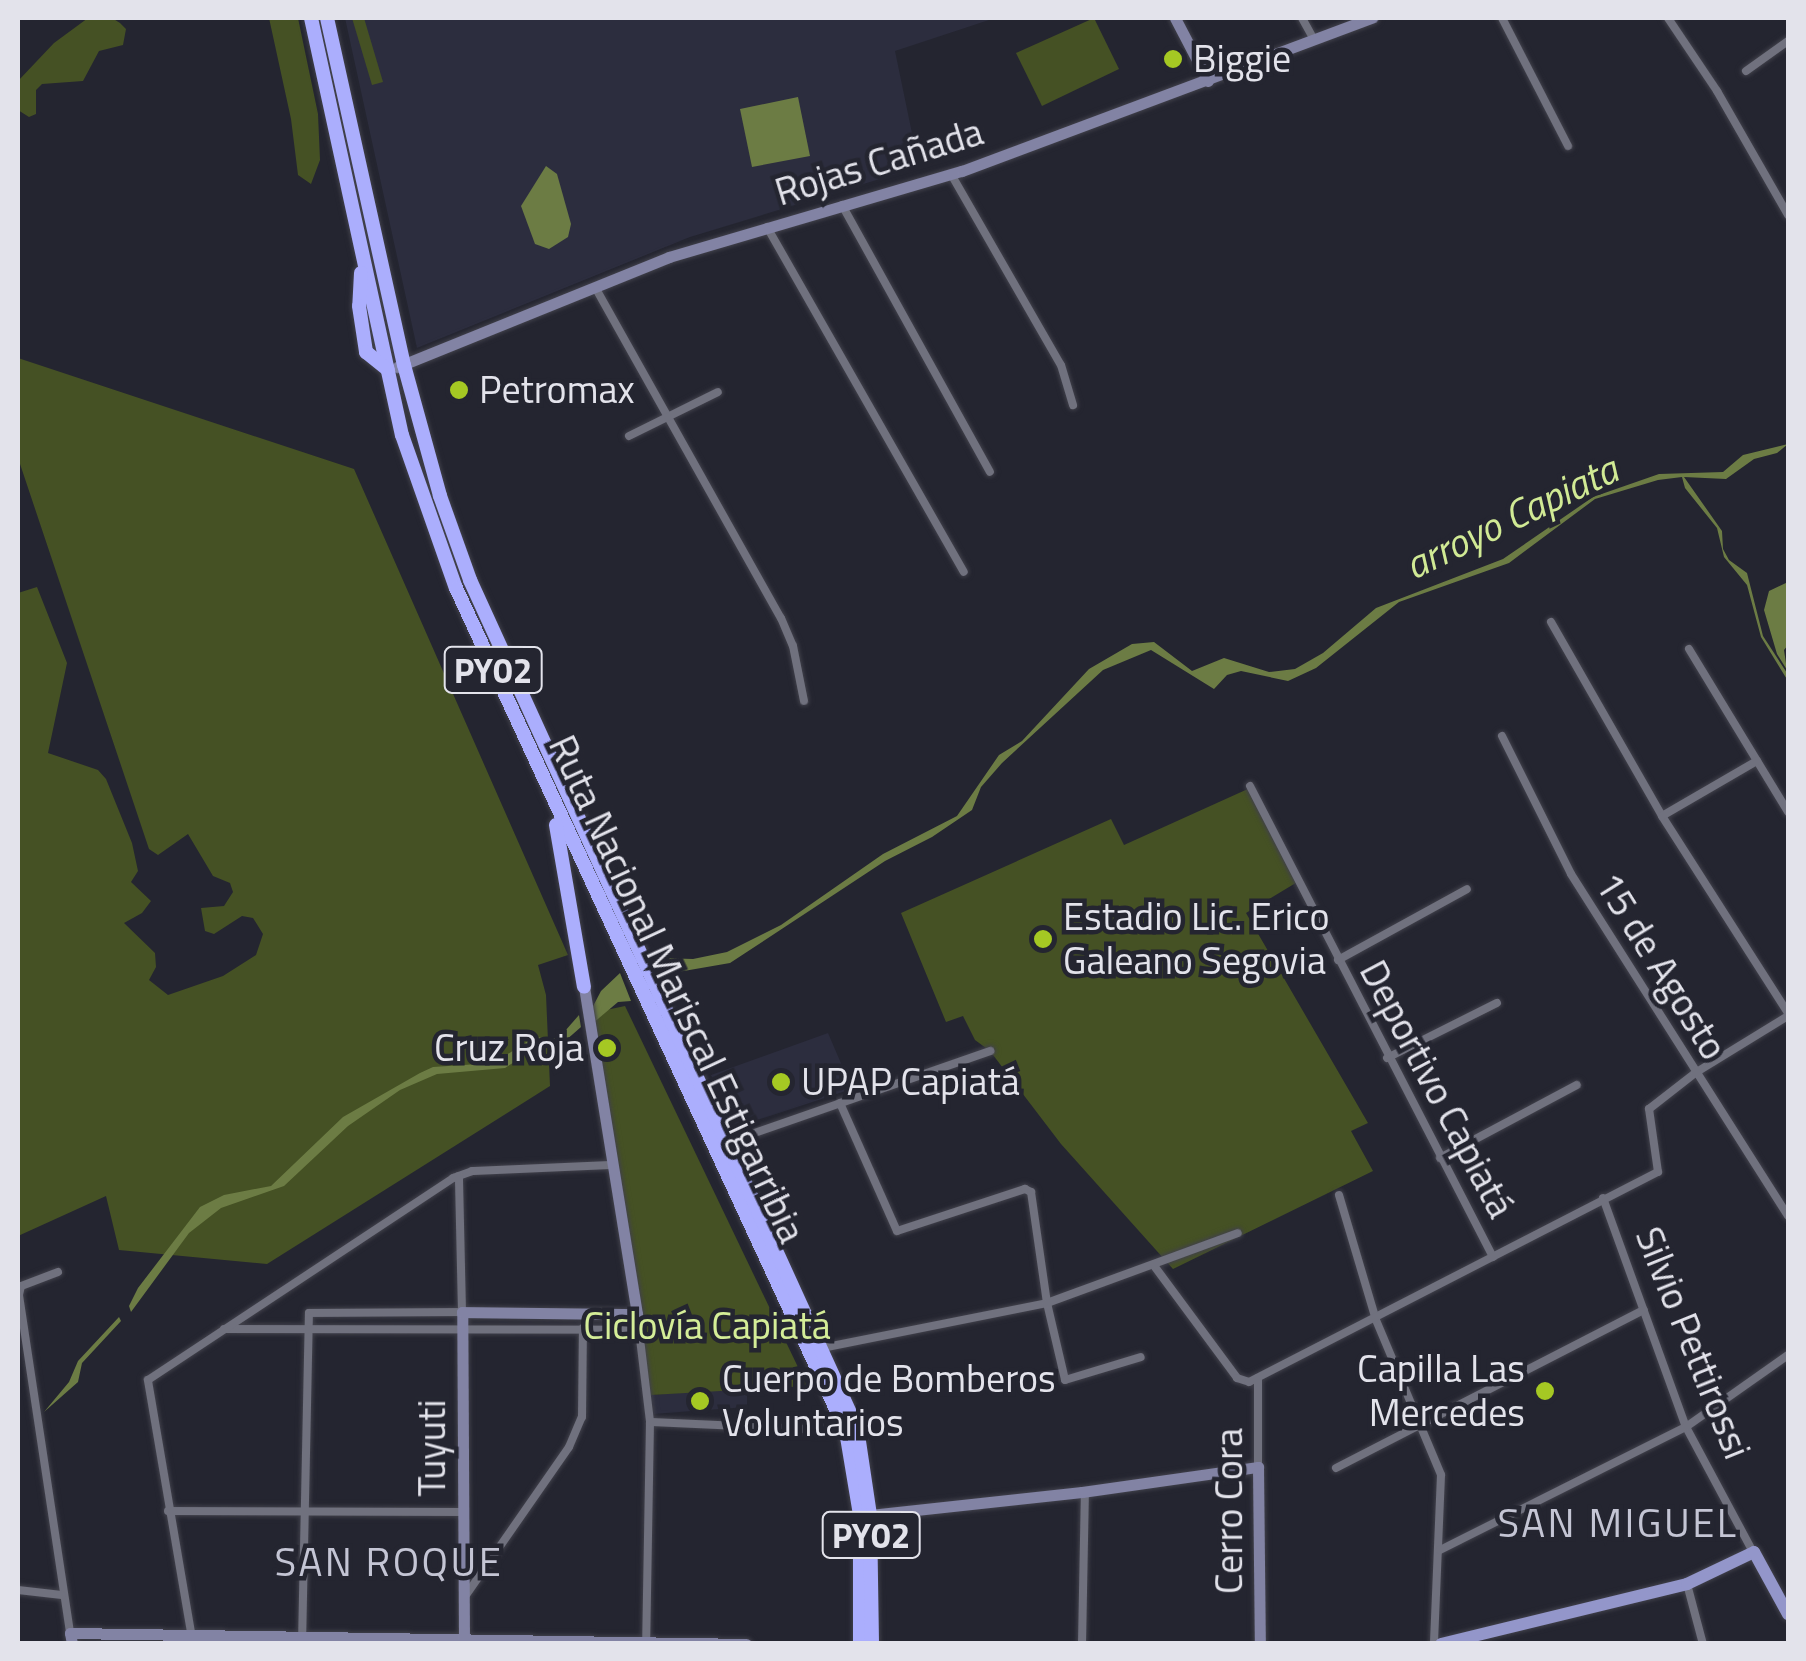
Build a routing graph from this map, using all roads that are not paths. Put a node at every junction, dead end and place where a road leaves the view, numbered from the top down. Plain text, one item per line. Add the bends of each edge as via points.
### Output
1 (311, 18) edge
2 (327, 18) edge
3 (1175, 18) edge
4 (1302, 18) edge
5 (1372, 18) edge
6 (1502, 18) edge
7 (1668, 18) edge
8 (1314, 40) junction
9 (1788, 41) edge
10 (1746, 71) dead end
11 (1208, 82) junction
12 (1568, 146) dead end
13 (951, 174) junction
14 (842, 205) junction
15 (1788, 215) edge
16 (767, 227) junction
17 (595, 287) junction
18 (404, 365) junction
19 (388, 370) junction
20 (718, 392) dead end
21 (1073, 405) dead end
22 (669, 420) junction
23 (629, 436) dead end
24 (990, 472) dead end
25 (964, 572) dead end
26 (1550, 622) dead end
27 (1689, 649) dead end
28 (804, 701) dead end
29 (1502, 736) dead end
30 (1757, 761) junction
31 (1250, 786) dead end
32 (550, 794) junction
33 (1788, 812) edge
34 (1662, 816) junction
35 (1467, 889) dead end
36 (631, 957) junction
37 (1338, 960) junction
38 (584, 987) joint
39 (650, 999) junction
40 (1497, 1003) dead end
41 (1788, 1015) edge
42 (990, 1051) dead end
43 (1387, 1058) junction
44 (1695, 1073) junction
45 (1577, 1084) dead end
46 (840, 1103) junction
47 (726, 1143) junction
48 (1440, 1158) junction
49 (612, 1165) junction
50 (459, 1176) junction
51 (1339, 1196) dead end
52 (1603, 1198) junction
53 (1788, 1216) edge
54 (1238, 1234) dead end
55 (1493, 1257) junction
56 (1155, 1267) junction
57 (58, 1272) dead end
58 (1047, 1303) junction
59 (1644, 1310) junction
60 (462, 1312) junction
61 (636, 1314) junction
62 (1376, 1320) junction
63 (20, 1326) edge
64 (583, 1328) junction
65 (221, 1329) junction
66 (462, 1329) junction
67 (309, 1330) junction
68 (639, 1330) junction
69 (822, 1348) junction
70 (1141, 1357) dead end
71 (1787, 1360) edge
72 (1258, 1378) junction
73 (650, 1422) junction
74 (1422, 1424) junction
75 (1686, 1427) junction
76 (846, 1430) junction
77 (1258, 1467) junction
78 (1336, 1468) dead end
79 (1084, 1492) junction
80 (304, 1509) junction
81 (168, 1511) junction
82 (462, 1512) junction
83 (870, 1515) junction
84 (1440, 1551) junction
85 (1754, 1552) junction
86 (1687, 1584) junction
87 (18, 1590) edge
88 (62, 1595) junction
89 (464, 1598) junction
90 (1788, 1614) edge
91 (71, 1638) edge
92 (192, 1640) edge
93 (302, 1640) edge
94 (464, 1641) edge
95 (646, 1643) edge
96 (746, 1644) edge
97 (860, 1644) edge
98 (872, 1644) edge
99 (1082, 1644) edge
100 (1260, 1644) edge
101 (1438, 1644) edge
102 (1703, 1644) edge

1 - 19 highway, Ruta Nacional Mariscal Estigarribia / PY02
2 - 18 highway, Ruta Nacional Mariscal Estigarribia / PY02
3 - 11 main road
4 - 8 street
5 - 8 main road, Rojas Cañada
6 - 12 street
7 - 15 street
8 - 11 main road, Rojas Cañada
9 - 10 street
11 - 13 main road, Rojas Cañada
13 - 14 main road, Rojas Cañada
13 - 21 street via 1061,365
14 - 16 main road, Rojas Cañada
14 - 24 street
16 - 17 main road, Rojas Cañada
16 - 25 street
17 - 18 main road, Rojas Cañada
17 - 22 street
18 - 19 main road, Rojas Cañada
18 - 36 highway, Ruta Nacional Mariscal Estigarribia / PY02 via 470,580
19 - 32 highway, Ruta Nacional Mariscal Estigarribia / PY02 via 402,435 449,570
20 - 22 street
22 - 23 street
22 - 28 street via 780,618
26 - 34 street
27 - 30 street
29 - 44 street, 15 de Agosto via 1571,874
30 - 33 street
30 - 34 street
31 - 37 street, Deportivo Capiatá
32 - 36 highway, Ruta Nacional Mariscal Estigarribia / PY02
32 - 38 highway
34 - 41 street
35 - 37 street
36 - 39 highway, Ruta Nacional Mariscal Estigarribia / PY02
37 - 43 street, Deportivo Capiatá
38 - 49 main road
39 - 47 highway, Ruta Nacional Mariscal Estigarribia / PY02
39 - 76 highway, Ruta Nacional Mariscal Estigarribia / PY02
40 - 43 street
41 - 44 street
42 - 46 street
43 - 48 street, Deportivo Capiatá
44 - 52 street via 1649,1108 1658,1172
44 - 53 street, 15 de Agosto
45 - 48 street
46 - 47 street
46 - 58 street via 897,1231 1031,1192
47 - 69 highway, Ruta Nacional Mariscal Estigarribia / PY02
48 - 55 street, Deportivo Capiatá
49 - 50 street
49 - 61 main road
50 - 60 street
50 - 65 street
51 - 62 street
52 - 55 street
52 - 59 street, Silvio Pettirossi
54 - 56 street
55 - 62 street
56 - 58 street
56 - 72 street via 1237,1378
57 - 63 street via 20,1286
58 - 69 street
58 - 70 street via 1065,1380
59 - 74 street
59 - 75 street, Silvio Pettirossi
60 - 61 main road
60 - 66 main road, Tuyuti
60 - 67 street via 310,1312
61 - 68 street
62 - 72 street
62 - 74 street
63 - 88 street
64 - 66 street
64 - 68 street
64 - 89 street via 582,1416 568,1447
65 - 67 street
65 - 81 street via 148,1380
66 - 67 street
66 - 82 main road, Tuyuti
67 - 80 street
68 - 73 street
69 - 83 highway, Ruta Nacional Mariscal Estigarribia / PY02 via 857,1428
71 - 75 street
72 - 77 street, Cerro Cora
73 - 76 street
73 - 95 street
74 - 78 street
74 - 84 street via 1440,1475
75 - 84 street
75 - 85 street, Silvio Pettirossi
76 - 97 highway, Ruta Nacional Mariscal Estigarribia / PY02 via 860,1515
77 - 79 main road
77 - 100 main road, Cerro Cora
79 - 83 main road
79 - 99 street
80 - 81 street
80 - 82 street
80 - 93 street
81 - 92 street
82 - 89 main road, Tuyuti
83 - 98 highway, Ruta Nacional Mariscal Estigarribia / PY02
84 - 101 street
85 - 86 main road
85 - 90 main road, Silvio Pettirossi
86 - 101 main road
86 - 102 street
87 - 88 street
88 - 91 street
89 - 94 main road, Tuyuti
91 - 92 main road
92 - 93 main road
93 - 94 main road
94 - 95 main road
95 - 96 main road

